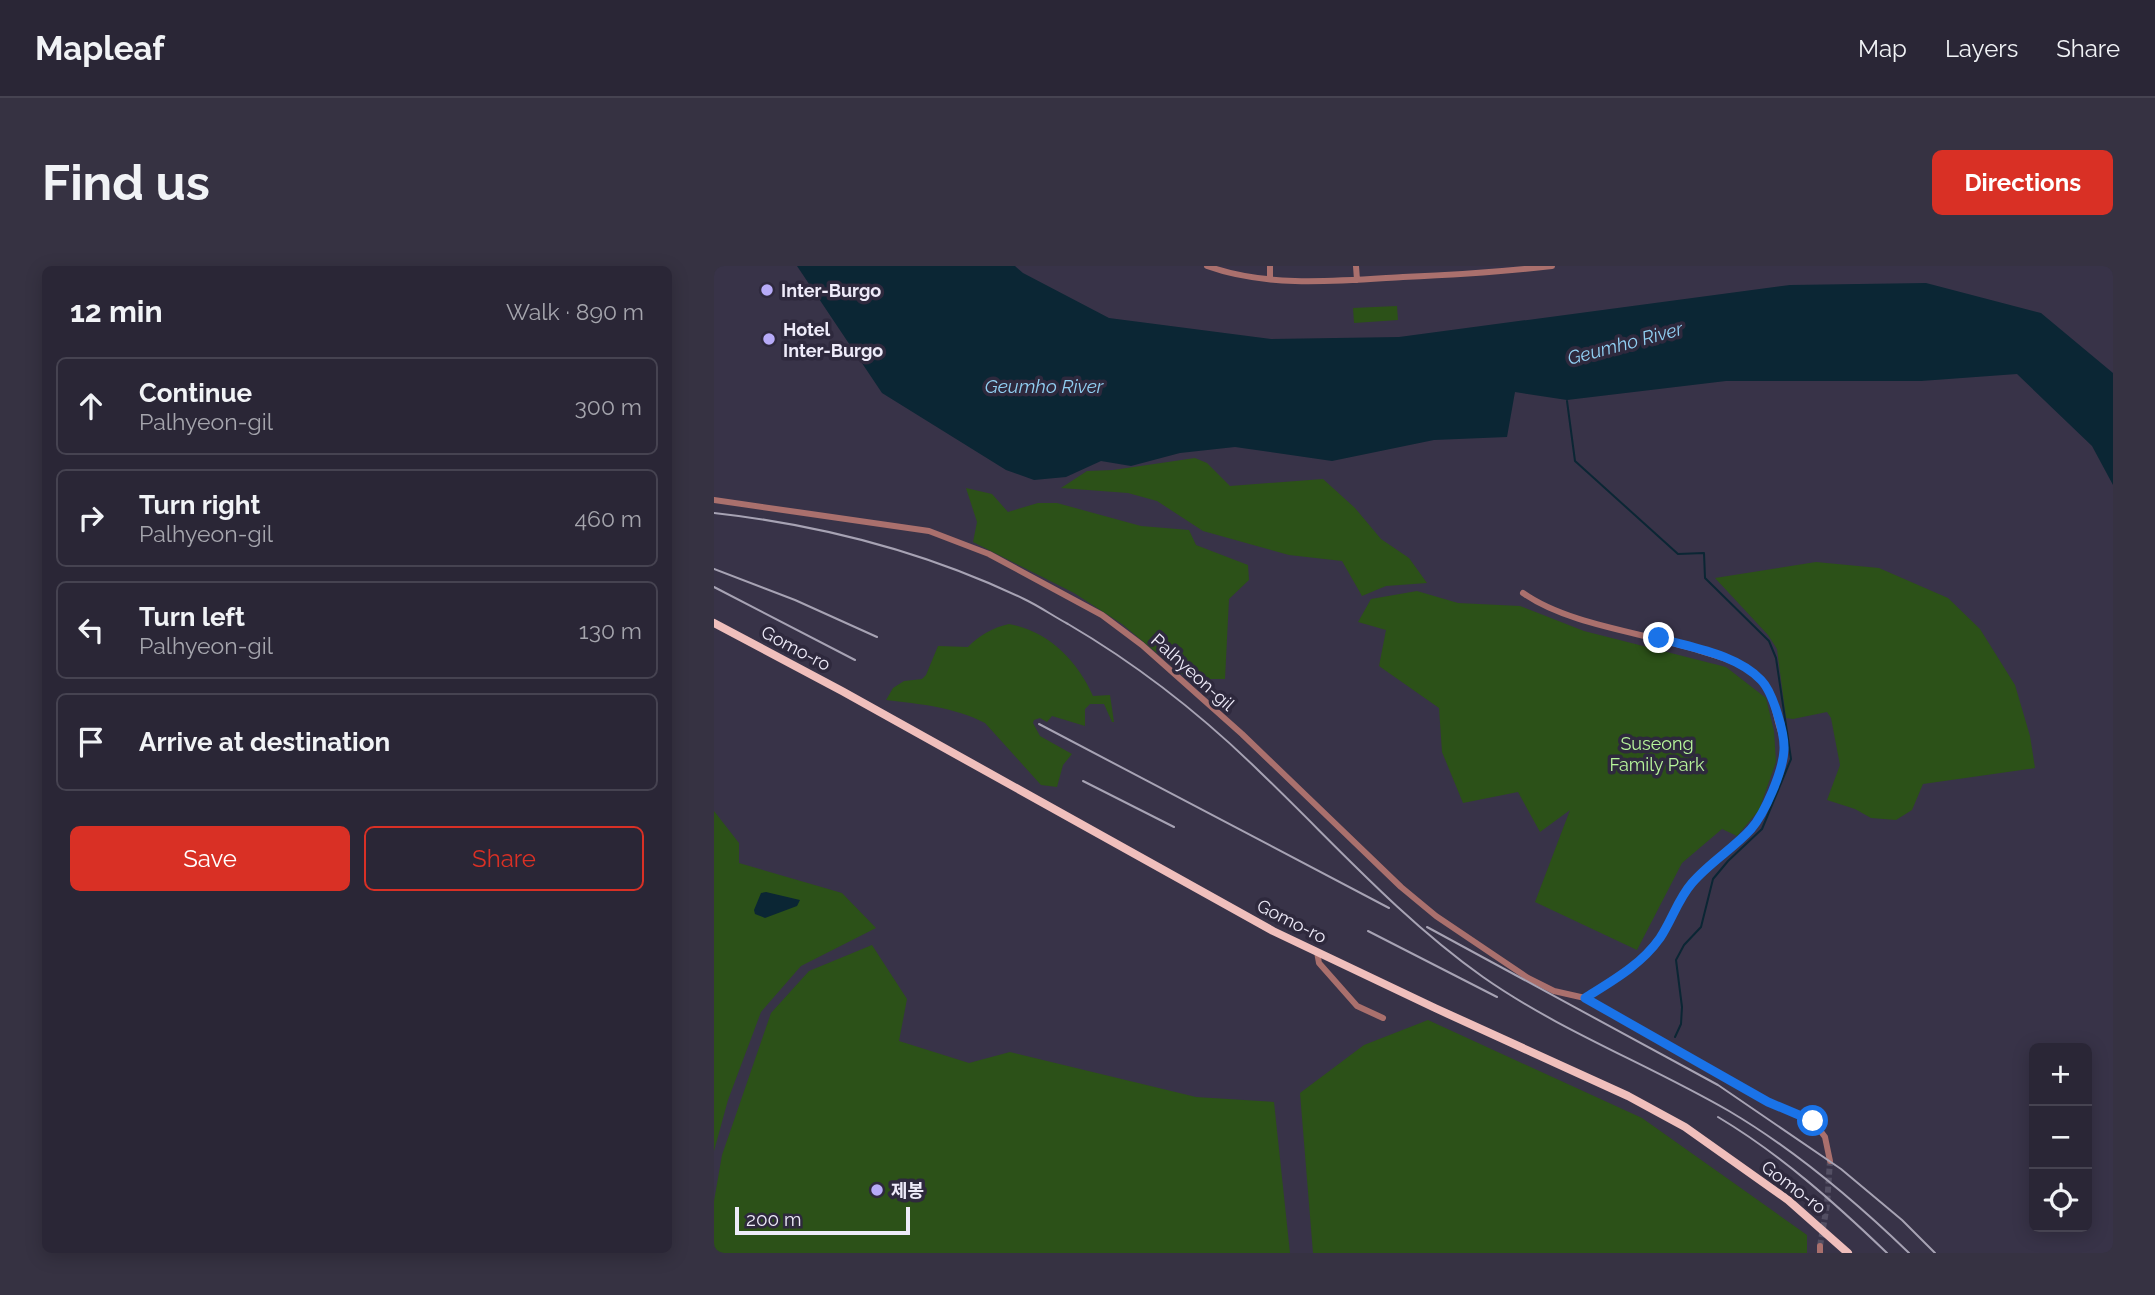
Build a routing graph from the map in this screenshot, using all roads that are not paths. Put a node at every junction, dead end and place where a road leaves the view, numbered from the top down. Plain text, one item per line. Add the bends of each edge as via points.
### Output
1 (1207, 266) edge
2 (1270, 266) edge
3 (1356, 266) edge
4 (1433, 266) edge
5 (1552, 266) edge
6 (1527, 268) edge
7 (1432, 276) junction
8 (1270, 279) junction
9 (1357, 280) junction
10 (714, 500) edge
11 (1523, 593) dead end
12 (714, 623) edge
13 (1317, 951) junction
14 (1585, 998) junction
15 (1383, 1018) dead end
16 (1829, 1161) tunnel mouth
17 (1848, 1253) edge

1 - 8 street
2 - 8 street
3 - 9 street
4 - 7 street
5 - 6 street
6 - 7 street
7 - 9 street
8 - 9 street
10 - 14 street, Palhyeon-gil via 929,531 989,554 1102,615 1242,734 1436,916 1528,978
11 - 14 street via 1553,609 1704,651 1747,669 1771,692 1784,747 1765,806 1750,830 1692,883 1660,937 1643,956
12 - 13 main road, Gomo-ro
13 - 15 street via 1319,963 1357,1006
13 - 17 main road, Gomo-ro via 1628,1096 1685,1128 1788,1200
14 - 16 street, Palhyeon-gil via 1768,1102 1813,1121 1825,1137

